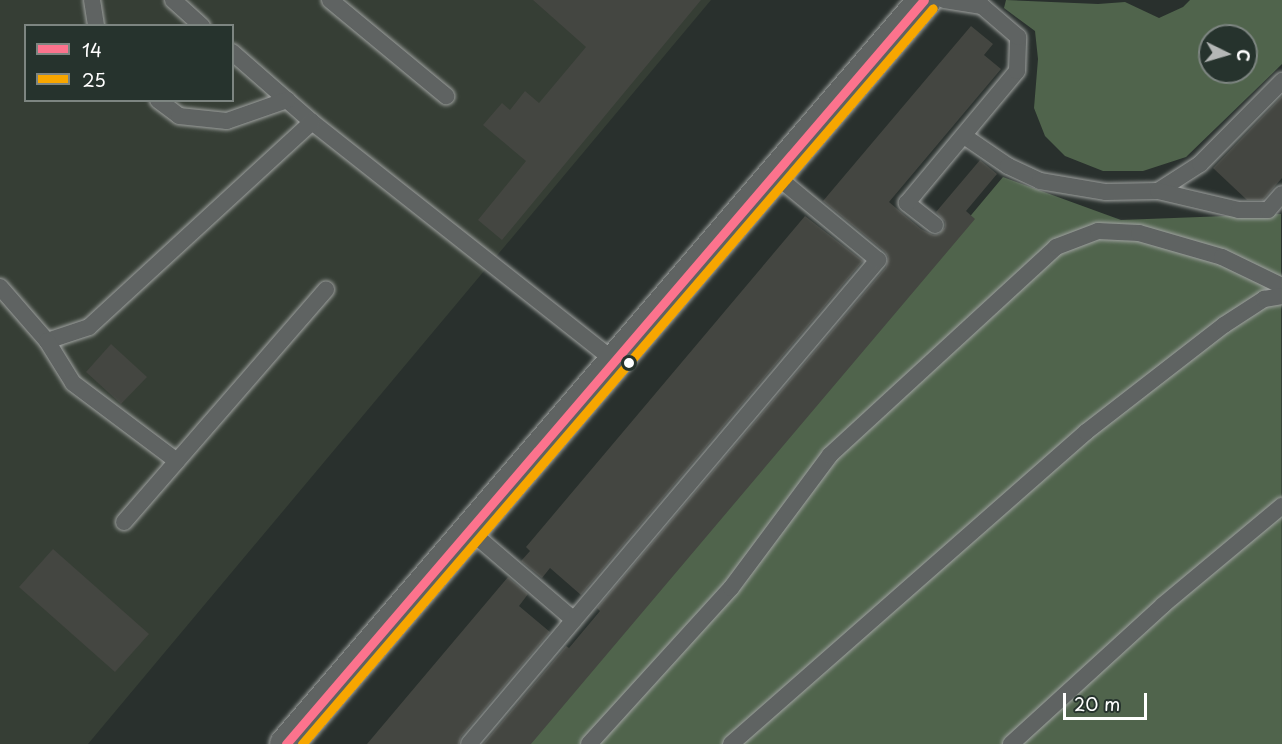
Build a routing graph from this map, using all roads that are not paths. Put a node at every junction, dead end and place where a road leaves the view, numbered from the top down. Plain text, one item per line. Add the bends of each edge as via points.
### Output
1 (92, 0) edge
2 (173, 0) edge
3 (330, 0) edge
4 (922, 3) edge
5 (96, 24) edge
6 (200, 24) edge
7 (234, 54) edge
8 (1282, 81) edge
9 (446, 96) dead end
10 (287, 100) junction
11 (161, 102) edge
12 (312, 122) junction
13 (964, 136) junction
14 (775, 174) junction
15 (1158, 192) junction
16 (1280, 202) edge
17 (935, 225) dead end
18 (1282, 286) edge
19 (0, 287) edge
20 (326, 290) dead end
21 (1282, 296) edge
22 (47, 340) junction
23 (615, 361) junction
24 (177, 461) junction
25 (1282, 506) edge
26 (124, 522) dead end
27 (469, 530) junction
28 (574, 620) junction
29 (286, 744) edge
30 (469, 744) edge
31 (589, 744) edge
32 (731, 744) edge
33 (1011, 744) edge

1 - 5 lane
2 - 6 lane
3 - 9 lane
4 - 13 lane via 982,6 1018,37 1017,71
4 - 14 street
7 - 10 lane
8 - 15 lane via 1200,164
10 - 11 lane via 227,121 179,116
10 - 12 lane
12 - 22 lane via 90,327
12 - 23 lane
13 - 15 lane via 1008,166 1040,181 1106,192
13 - 17 lane via 907,203
14 - 23 street
14 - 28 lane via 879,260
15 - 16 lane via 1239,210 1268,210
18 - 31 lane via 1222,257 1139,233 1098,231 1056,247 830,454 732,588
19 - 22 lane
20 - 24 lane
21 - 32 lane via 1264,299 1224,325 1086,432
22 - 24 lane via 73,383
23 - 27 street
24 - 26 lane
25 - 33 lane via 1162,605
27 - 28 lane
27 - 29 street
28 - 30 lane

